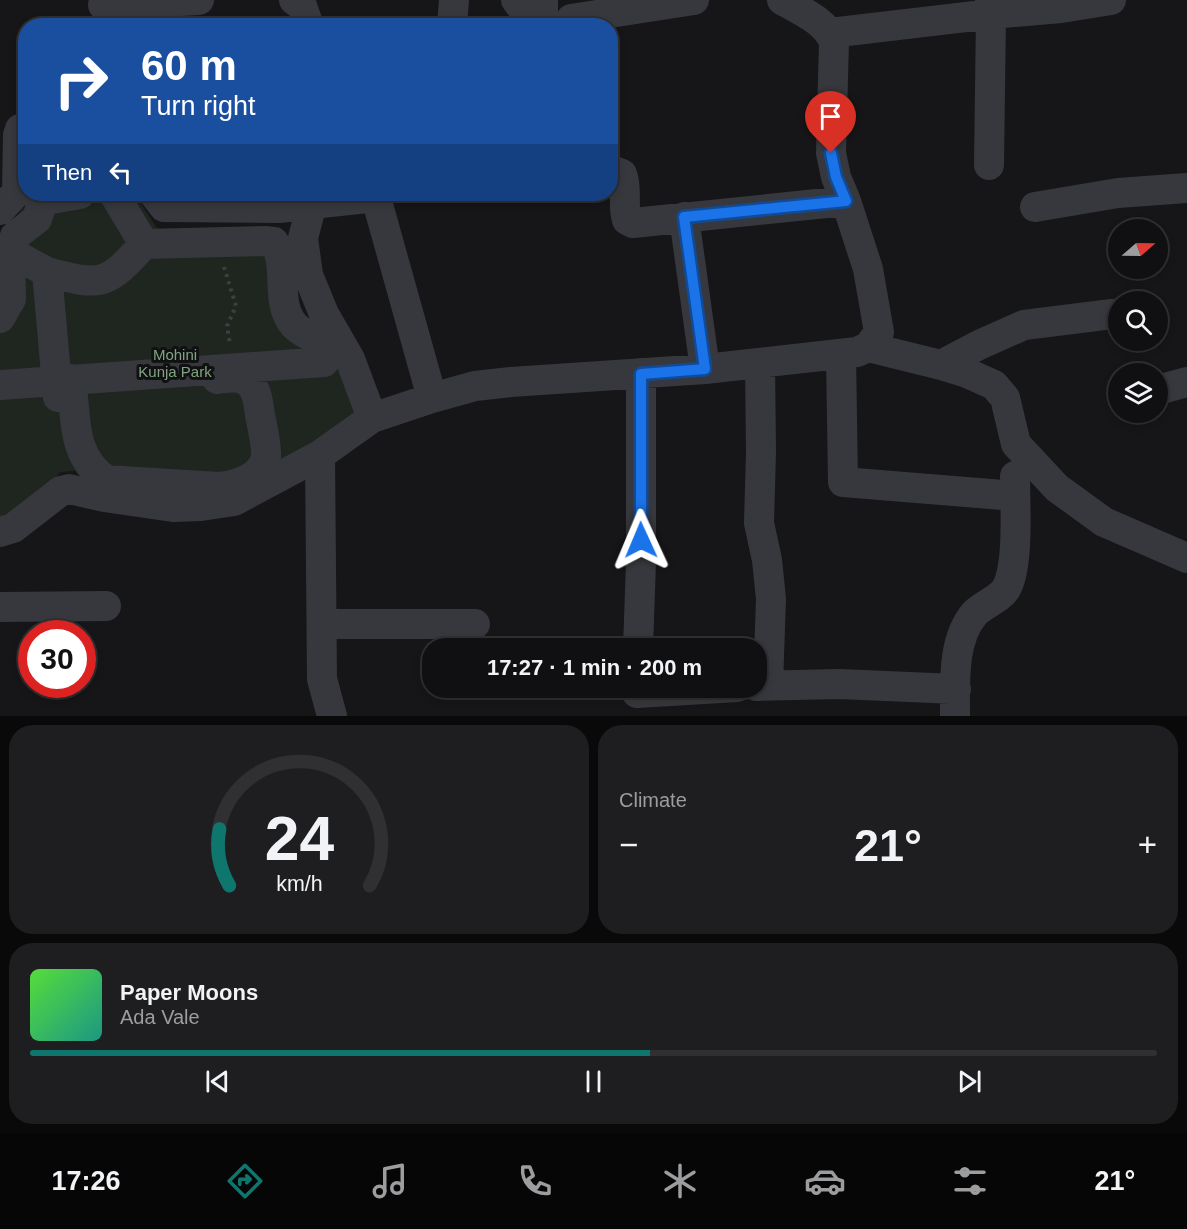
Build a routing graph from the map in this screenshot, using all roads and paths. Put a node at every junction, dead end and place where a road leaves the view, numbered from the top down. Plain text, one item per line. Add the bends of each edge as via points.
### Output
1 (199, 0) edge
2 (294, 0) edge
3 (454, 0) edge
4 (516, 0) edge
5 (543, 0) edge
6 (694, 0) edge
7 (782, 0) edge
8 (1110, 0) edge
9 (991, 7) edge
10 (103, 10) edge
11 (306, 18) edge
12 (453, 18) edge
13 (533, 18) edge
14 (537, 18) edge
15 (571, 18) dead end
16 (827, 19) edge
17 (18, 135) edge
18 (989, 165) dead end
19 (618, 172) edge
20 (1187, 188) edge
21 (45, 201) edge
22 (118, 201) edge
23 (159, 201) edge
24 (305, 201) edge
25 (312, 201) edge
26 (377, 201) edge
27 (846, 201) junction
28 (1035, 207) dead end
29 (0, 210) edge
30 (684, 217) junction
31 (225, 242) junction
32 (144, 244) junction
33 (10, 252) junction
34 (47, 272) junction
35 (1108, 314) edge
36 (0, 318) edge
37 (854, 350) junction
38 (760, 363) junction
39 (940, 365) junction
40 (235, 368) junction
41 (705, 369) junction
42 (641, 374) junction
43 (1187, 382) edge
44 (0, 384) edge
45 (67, 384) junction
46 (1168, 387) edge
47 (432, 398) junction
48 (372, 418) junction
49 (1016, 444) junction
50 (320, 455) junction
51 (69, 489) junction
52 (1015, 496) junction
53 (0, 532) edge
54 (1187, 558) edge
55 (106, 606) dead end
56 (0, 607) edge
57 (322, 624) junction
58 (475, 624) dead end
59 (638, 638) edge
60 (767, 638) edge
61 (767, 685) edge
62 (955, 703) edge
63 (332, 716) edge

1 - 10 street
2 - 11 street via 302,6
3 - 12 street
4 - 13 street
5 - 14 street via 543,14
6 - 15 street
7 - 16 street
8 - 9 street via 1061,8
9 - 16 street
9 - 18 street
16 - 27 street via 835,53 831,153
17 - 29 street via 17,192
19 - 30 street via 625,182 627,220 633,223
20 - 28 street via 1118,193
21 - 33 street via 37,219 15,236
22 - 32 street
23 - 24 street via 164,207 279,208
25 - 48 street via 303,238 308,275 324,314 350,359
26 - 47 street
27 - 30 street
27 - 37 street via 868,269 879,332
30 - 41 street
31 - 32 street
31 - 40 path via 224,270 236,306 227,326
31 - 40 street via 274,242 279,250 282,294 288,315 295,327 319,341 324,362
32 - 34 street via 128,262 99,281
33 - 34 street
33 - 36 street via 11,299
34 - 45 street
35 - 39 street via 1024,325
37 - 38 street
37 - 39 street
37 - 52 street via 843,483
38 - 41 street
38 - 60 street via 759,523 771,599
39 - 49 street via 994,385 1005,398
40 - 45 street
41 - 42 street
42 - 47 street via 475,386
42 - 59 street
43 - 46 street
44 - 45 street
45 - 45 street via 79,447 85,460 106,480 235,485 250,478 266,457 257,393 242,378
45 - 51 street
47 - 48 street
48 - 50 street
49 - 52 street
49 - 54 street via 1057,488 1104,522
50 - 51 street via 234,501 201,506 173,507
50 - 57 street
51 - 53 street via 13,528
52 - 62 street via 1014,566 1007,589 977,611 966,625 957,654
55 - 56 street
57 - 58 street
57 - 63 street via 322,679
61 - 62 street via 839,684

